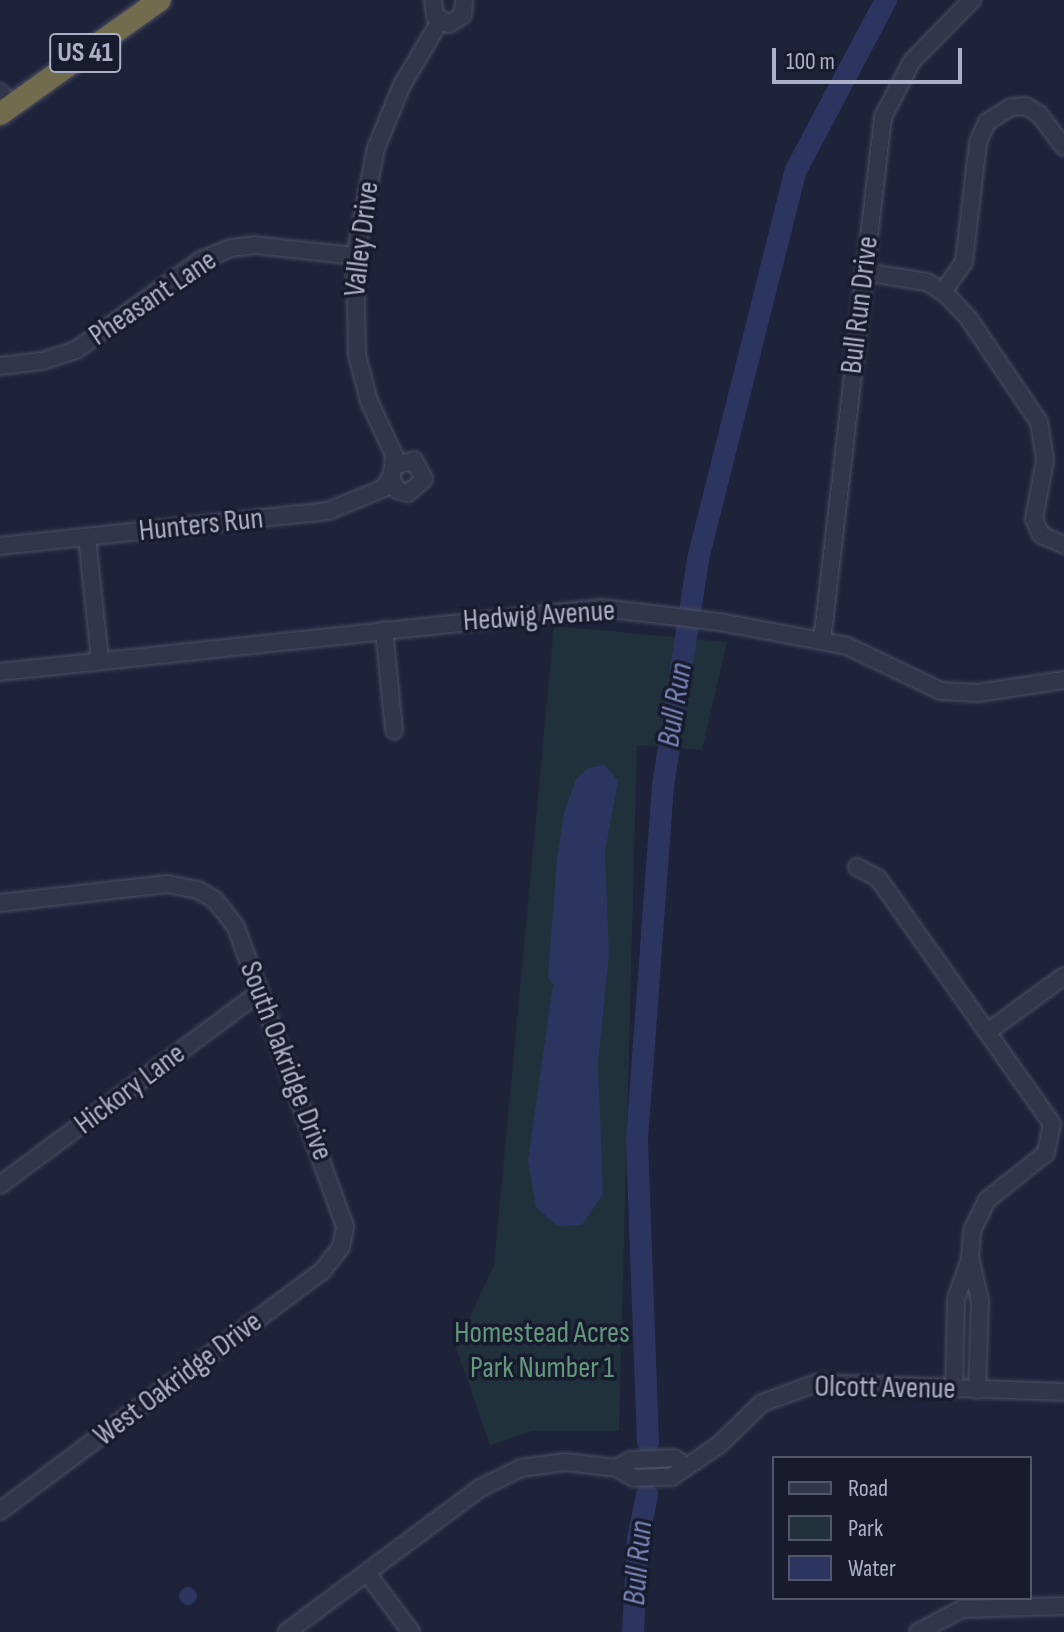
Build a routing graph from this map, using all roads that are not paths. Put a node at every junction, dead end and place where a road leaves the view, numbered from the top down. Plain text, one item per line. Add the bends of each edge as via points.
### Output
1 (160, 0) edge
2 (433, 0) edge
3 (464, 0) edge
4 (972, 0) edge
5 (440, 21) junction
6 (3, 104) edge
7 (1064, 147) edge
8 (355, 256) junction
9 (864, 272) junction
10 (943, 292) junction
11 (0, 366) edge
12 (392, 472) joint
13 (87, 537) junction
14 (1064, 545) edge
15 (0, 546) edge
16 (384, 630) junction
17 (822, 641) junction
18 (100, 661) junction
19 (0, 672) edge
20 (1064, 680) edge
21 (394, 731) dead end
22 (857, 867) dead end
23 (0, 903) edge
24 (1064, 976) edge
25 (260, 992) junction
26 (989, 1031) junction
27 (0, 1185) edge
28 (345, 1237) joint
29 (970, 1257) junction
30 (954, 1389) junction
31 (977, 1390) junction
32 (1064, 1392) edge
33 (0, 1511) edge
34 (367, 1573) junction
35 (1064, 1606) edge
36 (287, 1632) edge
37 (411, 1632) edge
38 (918, 1632) edge

1 - 6 highway, US 41
2 - 5 street
3 - 5 street, Valley Drive via 459,20
4 - 9 street, Bull Run Drive via 923,47 887,102
5 - 8 street, Valley Drive via 402,85 376,148
7 - 10 street via 1032,109 1018,105 1000,112 980,135 964,262
8 - 11 street, Pheasant Lane via 264,245 231,248 201,260 76,350
8 - 12 street, Valley Drive via 357,355
9 - 10 street via 914,278
9 - 17 street, Bull Run Drive
10 - 14 street via 969,319 1034,411 1045,449 1034,519 1041,535
12 - 13 street, Hunters Run via 377,494 328,511
13 - 15 street, Hunters Run
13 - 18 street
16 - 17 street, Hedwig Avenue via 589,608 674,615
16 - 18 street, Hedwig Avenue
16 - 21 street
17 - 20 street, Hedwig Avenue via 871,655 905,678 941,691 978,693
18 - 19 street, Hedwig Avenue
22 - 26 street via 878,878
23 - 25 street, South Oakridge Drive via 167,884 207,894 236,927
24 - 26 street
25 - 27 street, Hickory Lane
25 - 28 street, South Oakridge Drive via 341,1207
26 - 29 street via 1044,1107 1052,1134 1039,1160 982,1208
28 - 33 street, West Oakridge Drive via 322,1271
29 - 30 street via 956,1299
29 - 31 street via 980,1301
30 - 31 street, Olcott Avenue
30 - 34 street, Olcott Avenue via 803,1386 762,1403 720,1444 672,1477 634,1478 617,1468 552,1462 507,1473
31 - 32 street, Olcott Avenue
34 - 36 street, Olcott Avenue
34 - 37 street
35 - 38 street via 987,1604 952,1613

